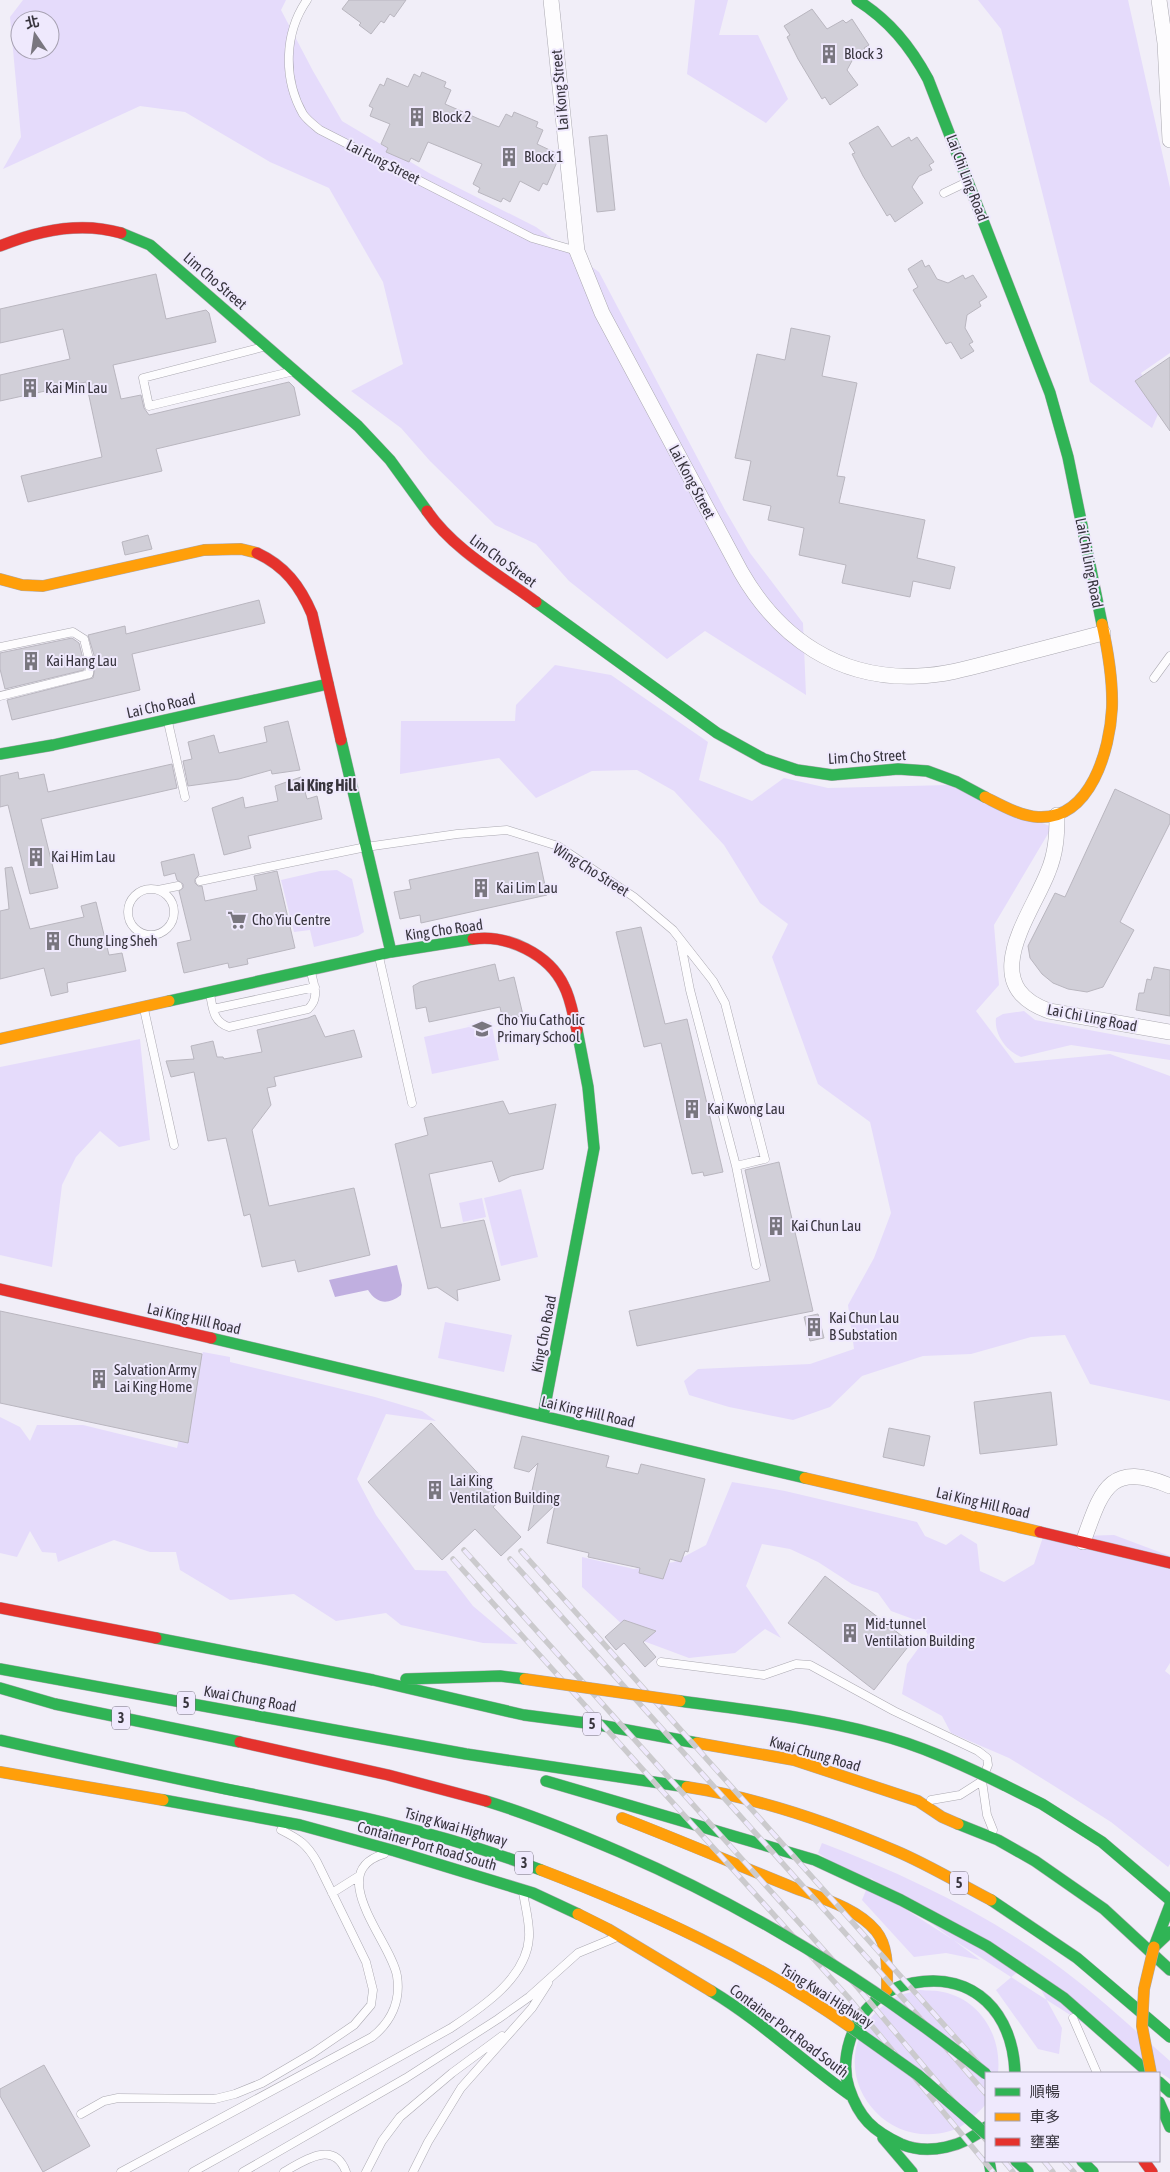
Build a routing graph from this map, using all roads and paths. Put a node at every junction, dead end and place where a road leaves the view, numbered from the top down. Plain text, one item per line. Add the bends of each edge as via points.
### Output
1 (307, 0) edge
2 (552, 0) edge
3 (857, 0) edge
4 (1159, 0) edge
5 (1168, 70) edge
6 (1170, 140) edge
7 (968, 181) junction
8 (944, 193) dead end
9 (0, 246) edge
10 (576, 251) junction
11 (267, 347) junction
12 (295, 371) junction
13 (0, 578) edge
14 (1103, 633) junction
15 (0, 647) edge
16 (1170, 656) edge
17 (1154, 678) dead end
18 (328, 684) junction
19 (0, 696) edge
20 (167, 720) junction
21 (0, 754) edge
22 (185, 797) dead end
23 (1057, 815) junction
24 (366, 847) junction
25 (200, 881) dead end
26 (178, 886) dead end
27 (158, 890) junction
28 (681, 941) junction
29 (391, 952) junction
30 (378, 955) junction
31 (311, 970) junction
32 (315, 987) junction
33 (210, 992) junction
34 (144, 1007) junction
35 (213, 1009) junction
36 (1170, 1032) edge
37 (0, 1039) edge
38 (412, 1103) dead end
39 (174, 1145) dead end
40 (736, 1166) junction
41 (756, 1266) dead end
42 (0, 1289) edge
43 (543, 1416) junction
44 (1170, 1486) edge
45 (1083, 1542) junction
46 (1170, 1563) edge
47 (0, 1608) edge
48 (661, 1662) dead end
49 (0, 1669) edge
50 (373, 1680) junction
51 (0, 1688) edge
52 (0, 1739) edge
53 (466, 1754) junction
54 (0, 1772) edge
55 (534, 1782) dead end
56 (982, 1782) junction
57 (918, 1801) junction
58 (594, 1807) dead end
59 (242, 1813) junction
60 (612, 1814) dead end
61 (998, 1840) junction
62 (395, 1851) junction
63 (359, 1876) junction
64 (522, 1889) junction
65 (332, 1893) junction
66 (1170, 1900) edge
67 (1170, 1905) edge
68 (1170, 1932) edge
69 (620, 1936) junction
70 (1154, 1947) junction
71 (1170, 1970) edge
72 (555, 1973) junction
73 (888, 1990) junction
74 (1064, 1998) junction
75 (857, 2020) junction
76 (516, 2026) junction
77 (1170, 2037) edge
78 (1015, 2072) edge
79 (1097, 2072) edge
80 (1149, 2072) edge
81 (1150, 2072) edge
82 (985, 2073) edge
83 (1160, 2083) edge
84 (1170, 2092) edge
85 (850, 2095) junction
86 (1160, 2104) edge
87 (81, 2114) dead end
88 (1170, 2127) edge
89 (876, 2130) junction
90 (985, 2130) edge
91 (1017, 2162) edge
92 (1083, 2162) edge
93 (121, 2172) edge
94 (193, 2172) edge
95 (244, 2172) edge
96 (284, 2172) edge
97 (346, 2172) edge
98 (366, 2172) edge
99 (413, 2172) edge
100 (912, 2172) edge
101 (1028, 2172) edge
102 (1093, 2172) edge

1 - 10 lane, Lai Fung Street via 287,53 296,98 304,115 314,125 532,238
2 - 10 street, Lai Kong Street
3 - 7 main road, Lai Chi Ling Road via 892,26 917,59 939,105
4 - 5 street
5 - 6 street
7 - 8 lane
7 - 14 main road, Lai Chi Ling Road via 1057,412
9 - 11 main road, Lim Cho Street via 27,234 54,228 93,227 124,233 161,253
10 - 14 street, Lai Kong Street via 602,313 741,572 769,612 806,645 850,668 886,676 919,676 964,669
11 - 12 main road, Lim Cho Street
11 - 12 lane via 143,378 149,406
12 - 23 main road, Lim Cho Street via 376,444 436,523 462,550 733,744 776,764 822,774 848,775 896,768 936,773 1019,812 1039,818
13 - 18 main road via 22,585 43,586 216,548 254,551 286,570 301,589 312,614
14 - 23 main road, Lai Chi Ling Road via 1112,701 1104,749 1088,791 1074,807
15 - 19 lane via 73,632 84,639 90,664 89,674
16 - 17 lane
18 - 20 main road, Lai Cho Road
18 - 24 main road
20 - 21 main road, Lai Cho Road
20 - 22 lane
23 - 36 street, Lai Chi Ling Road via 1051,863 1013,949 1016,984 1025,997 1049,1011
24 - 25 lane, Wing Cho Street
24 - 28 lane, Wing Cho Street via 507,830 558,846 634,897 673,930
24 - 29 main road
26 - 27 lane
27 - 27 lane via 170,899 174,914 168,928 155,936 140,933 130,922 128,907 136,894
28 - 40 lane via 690,990
28 - 40 lane, Wing Cho Street via 713,981 725,1003 765,1159
29 - 30 main road, King Cho Road
29 - 43 main road, King Cho Road via 482,938 497,939 548,961 565,987 592,1112 594,1148
30 - 31 main road, King Cho Road
30 - 38 lane
31 - 32 lane
31 - 33 main road, King Cho Road
32 - 35 lane
32 - 35 lane via 317,996 308,1009 229,1027 221,1024
33 - 34 main road, King Cho Road
33 - 35 lane
34 - 37 main road, King Cho Road
34 - 39 lane
40 - 41 lane
42 - 43 main road, Lai King Hill Road
43 - 45 main road, Lai King Hill Road
44 - 45 street via 1140,1477 1115,1481 1099,1499
45 - 46 main road, Lai King Hill Road
47 - 50 main road, Kwai Chung Road / 5
48 - 56 lane via 764,1675 796,1664 810,1665 894,1711 978,1751 987,1758 988,1766
49 - 53 main road, Kwai Chung Road / 5
50 - 57 main road, Kwai Chung Road / 5 via 524,1715 594,1724 794,1760
50 - 66 main road, Kwai Chung Road, bridge via 500,1676 798,1718 877,1734 956,1762 1042,1804 1102,1842
51 - 82 main road, Tsing Kwai Highway / 3, bridge via 55,1704 350,1765 452,1790 536,1817 641,1861 764,1921 865,1983
52 - 75 main road, Container Port Road South via 298,1792 542,1859 632,1900 737,1957 771,1984 823,2012
52 - 90 main road, Tsing Kwai Highway / 3, bridge via 433,1834 518,1861 617,1899 731,1955 819,2005 918,2075
53 - 74 main road, Kwai Chung Road via 506,1770 815,1860 901,1900 987,1946
53 - 77 main road, Kwai Chung Road / 5 via 714,1791 812,1817 898,1852 992,1900 1114,1988
54 - 59 main road, Container Port Road South
55 - 58 main road
56 - 57 lane via 960,1795
56 - 61 lane via 987,1815
57 - 61 main road, Kwai Chung Road / 5 via 942,1817
59 - 62 main road, Container Port Road South
59 - 65 lane via 290,1834 309,1848
60 - 73 main road via 860,1918 876,1932 884,1945
61 - 71 main road, Kwai Chung Road / 5 via 1035,1861 1104,1909
62 - 63 lane via 373,1857 365,1863
62 - 64 main road, Container Port Road South
63 - 65 lane
63 - 93 lane via 370,1920 397,1976 395,2007 383,2029
64 - 69 main road, Container Port Road South
64 - 94 lane via 529,1938 524,1956 513,1978 483,2006 442,2033
65 - 87 lane via 366,1962 373,1990 371,2005 354,2025 262,2083 235,2094 215,2098 118,2098 104,2101
67 - 70 main road
68 - 70 main road
69 - 72 lane via 578,1952
69 - 85 main road, Container Port Road South via 723,1999
70 - 81 main road, bridge via 1144,1989 1142,2026
72 - 76 lane
72 - 95 lane via 530,1997 406,2078
73 - 75 main road via 870,2003
73 - 78 main road via 914,1980 942,1980 969,1988 991,2004 1007,2028 1015,2054
74 - 79 lane
74 - 80 main road, Kwai Chung Road
75 - 85 main road via 847,2042 844,2066
76 - 98 lane via 452,2073 400,2117 382,2141
76 - 99 lane via 461,2088
83 - 84 main road
85 - 89 main road
86 - 88 main road
89 - 90 main road via 901,2144 929,2149 957,2144
89 - 100 main road
91 - 101 main road
92 - 102 main road
96 - 97 lane via 314,2155 328,2154 336,2158

